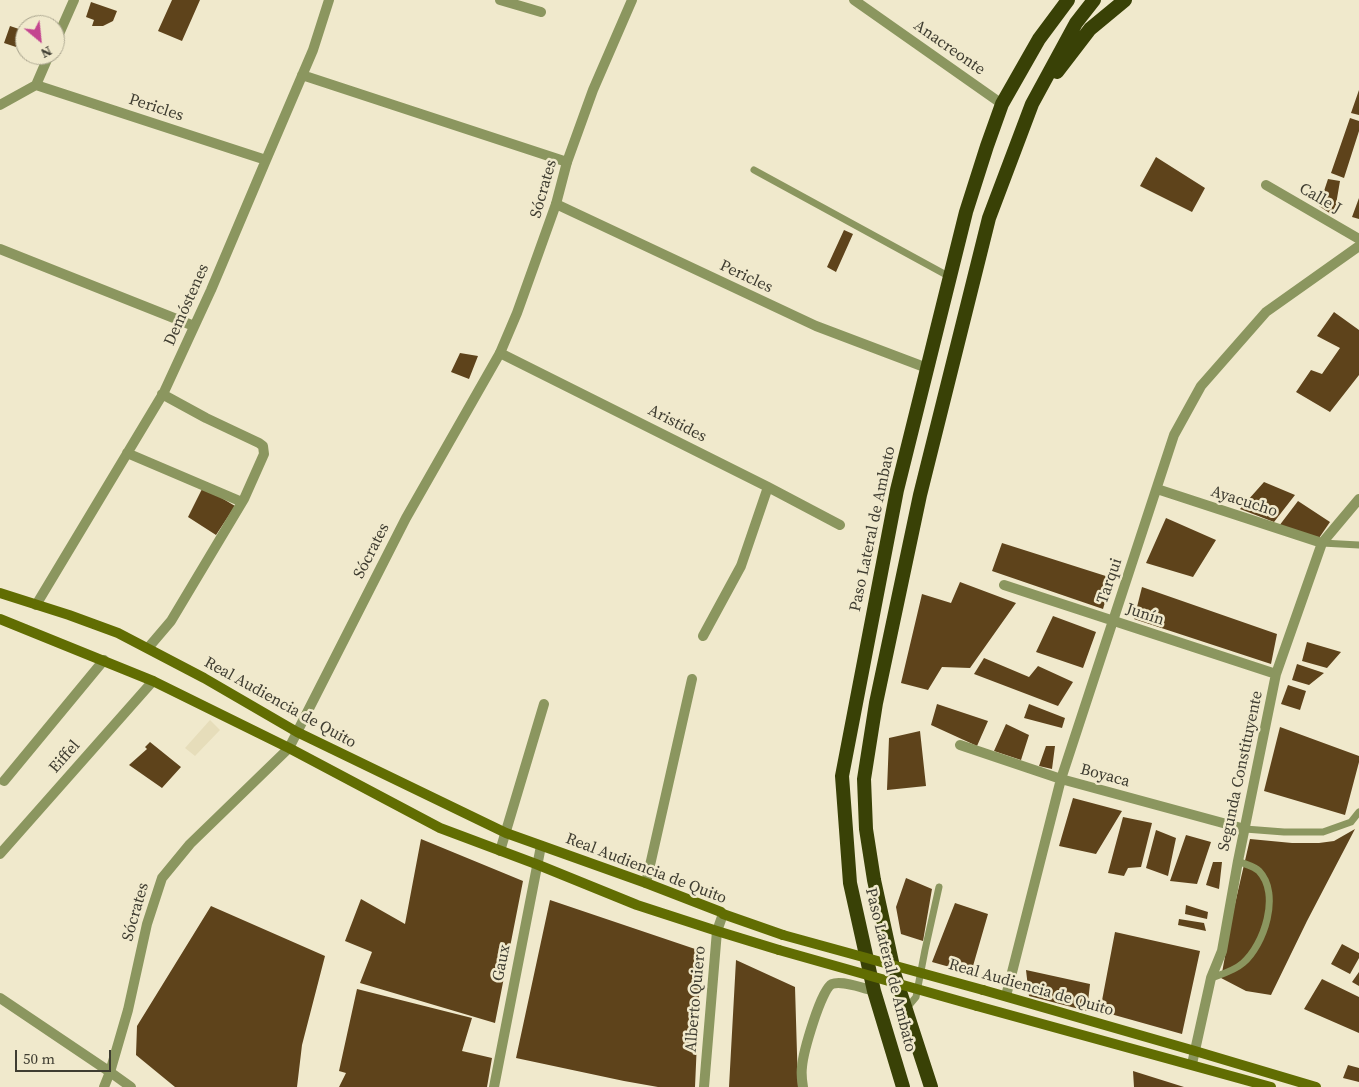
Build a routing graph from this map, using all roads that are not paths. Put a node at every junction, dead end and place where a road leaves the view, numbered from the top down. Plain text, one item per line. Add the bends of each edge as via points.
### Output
1 (74, 0) edge
2 (329, 0) edge
3 (500, 0) edge
4 (632, 0) edge
5 (854, 0) edge
6 (1068, 0) edge
7 (1094, 0) edge
8 (1125, 0) edge
9 (541, 12) dead end
10 (65, 20) edge
11 (45, 65) edge
12 (302, 75) junction
13 (36, 85) junction
14 (2, 103) edge
15 (1002, 104) junction
16 (1032, 104) junction
17 (266, 160) junction
18 (567, 162) junction
19 (754, 170) dead end
20 (1266, 185) dead end
21 (556, 204) junction
22 (1359, 239) edge
23 (1359, 246) edge
24 (0, 249) edge
25 (950, 277) junction
26 (194, 326) junction
27 (500, 353) junction
28 (927, 368) junction
29 (162, 394) junction
30 (127, 453) junction
31 (768, 487) junction
32 (1157, 489) junction
33 (1359, 499) edge
34 (242, 502) junction
35 (840, 525) dead end
36 (1322, 543) junction
37 (1359, 546) edge
38 (1004, 585) dead end
39 (0, 593) edge
40 (36, 605) junction
41 (0, 619) edge
42 (1112, 620) junction
43 (703, 636) dead end
44 (148, 648) junction
45 (104, 660) junction
46 (1276, 674) junction
47 (692, 680) dead end
48 (153, 681) junction
49 (544, 704) dead end
50 (297, 732) junction
51 (960, 745) dead end
52 (289, 748) junction
53 (1061, 779) junction
54 (4, 781) dead end
55 (1359, 812) edge
56 (1245, 829) junction
57 (506, 833) junction
58 (541, 846) junction
59 (500, 851) junction
60 (0, 854) edge
61 (1238, 861) junction
62 (536, 864) junction
63 (646, 883) junction
64 (939, 887) dead end
65 (723, 914) junction
66 (717, 932) junction
67 (1211, 978) junction
68 (874, 991) junction
69 (1006, 996) junction
70 (0, 998) edge
71 (906, 1010) junction
72 (1195, 1051) junction
73 (1192, 1064) junction
74 (110, 1072) junction
75 (104, 1087) edge
76 (131, 1087) edge
77 (494, 1087) edge
78 (704, 1087) edge
79 (803, 1087) edge
80 (903, 1087) edge
81 (931, 1087) edge
82 (1271, 1087) edge
83 (1316, 1087) edge

1 - 10 street
2 - 12 street, Demóstenes
3 - 9 street
4 - 18 street, Sócrates via 593,90
5 - 15 street, Anacreonte
6 - 15 highway, Paso Lateral de Ambato via 1039,39
7 - 16 highway via 1076,23
8 - 16 highway via 1090,30
11 - 13 street
12 - 17 street, Demóstenes
12 - 18 street
13 - 14 street
13 - 17 street, Pericles
15 - 25 highway, Paso Lateral de Ambato via 966,212
16 - 71 highway, Paso Lateral de Ambato via 989,218 920,494 876,703 864,779 866,830 874,880 895,976
17 - 26 street, Demóstenes
18 - 21 street, Sócrates
19 - 25 lane
20 - 22 street, Calle J
21 - 27 street, Sócrates via 518,313
21 - 28 street, Pericles via 816,326
23 - 32 street, Tarqui via 1266,312 1201,386 1174,435
24 - 26 street
25 - 28 highway, Paso Lateral de Ambato
26 - 29 street, Demóstenes
27 - 31 street, Aristides
27 - 50 street, Sócrates via 406,518
28 - 68 highway, Paso Lateral de Ambato via 897,490 842,776 850,883
29 - 30 street, Demóstenes
29 - 34 street via 263,446 264,454
30 - 34 street
30 - 40 street, Demóstenes
31 - 35 street, Aristides
31 - 43 street via 741,566
32 - 36 street, Ayacucho
32 - 42 street, Tarqui
33 - 36 street, Segunda Constituyente
34 - 44 street via 171,621
36 - 37 lane
36 - 46 street, Segunda Constituyente
38 - 42 street, Junín
39 - 40 main road, Real Audiencia de Quito
40 - 44 main road, Real Audiencia de Quito via 118,633
41 - 45 main road, Real Audiencia de Quito
42 - 46 street, Junín
42 - 53 street, Tarqui
44 - 50 main road, Real Audiencia de Quito
45 - 48 main road, Real Audiencia de Quito
45 - 54 street
46 - 56 street, Segunda Constituyente
47 - 63 street
48 - 52 main road, Real Audiencia de Quito
48 - 60 street, Eiffel
49 - 57 street
50 - 52 street, Sócrates
50 - 57 main road, Real Audiencia de Quito
51 - 53 street, Boyaca
52 - 59 main road, Real Audiencia de Quito via 440,828
52 - 74 street, Sócrates via 190,844 162,878 147,924
53 - 56 street, Boyaca
53 - 69 street, Tarqui
55 - 56 lane via 1351,822 1324,832
56 - 61 street, Segunda Constituyente
57 - 58 main road, Real Audiencia de Quito
57 - 59 street
58 - 62 street, Gaux
58 - 63 main road, Real Audiencia de Quito
59 - 62 main road, Real Audiencia de Quito
61 - 67 street, Segunda Constituyente via 1222,950
61 - 67 lane via 1258,870 1268,887 1267,921 1254,950 1243,963
62 - 66 main road, Real Audiencia de Quito via 637,905
62 - 77 street, Gaux
63 - 65 main road, Real Audiencia de Quito
64 - 71 lane via 916,997
65 - 66 street, Alberto Quiero
65 - 69 main road, Real Audiencia de Quito, bridge via 783,934
66 - 73 main road, Real Audiencia de Quito, bridge
66 - 78 street, Alberto Quiero
67 - 72 street, Segunda Constituyente
68 - 79 street via 838,982 830,985 824,993 811,1026 802,1067
68 - 80 highway, Paso Lateral de Ambato
69 - 72 main road, Real Audiencia de Quito
70 - 74 street
71 - 81 highway, Paso Lateral de Ambato
72 - 73 street, Segunda Constituyente
72 - 83 main road, Real Audiencia de Quito
73 - 82 main road, Real Audiencia de Quito
74 - 75 street, Sócrates
74 - 76 street

